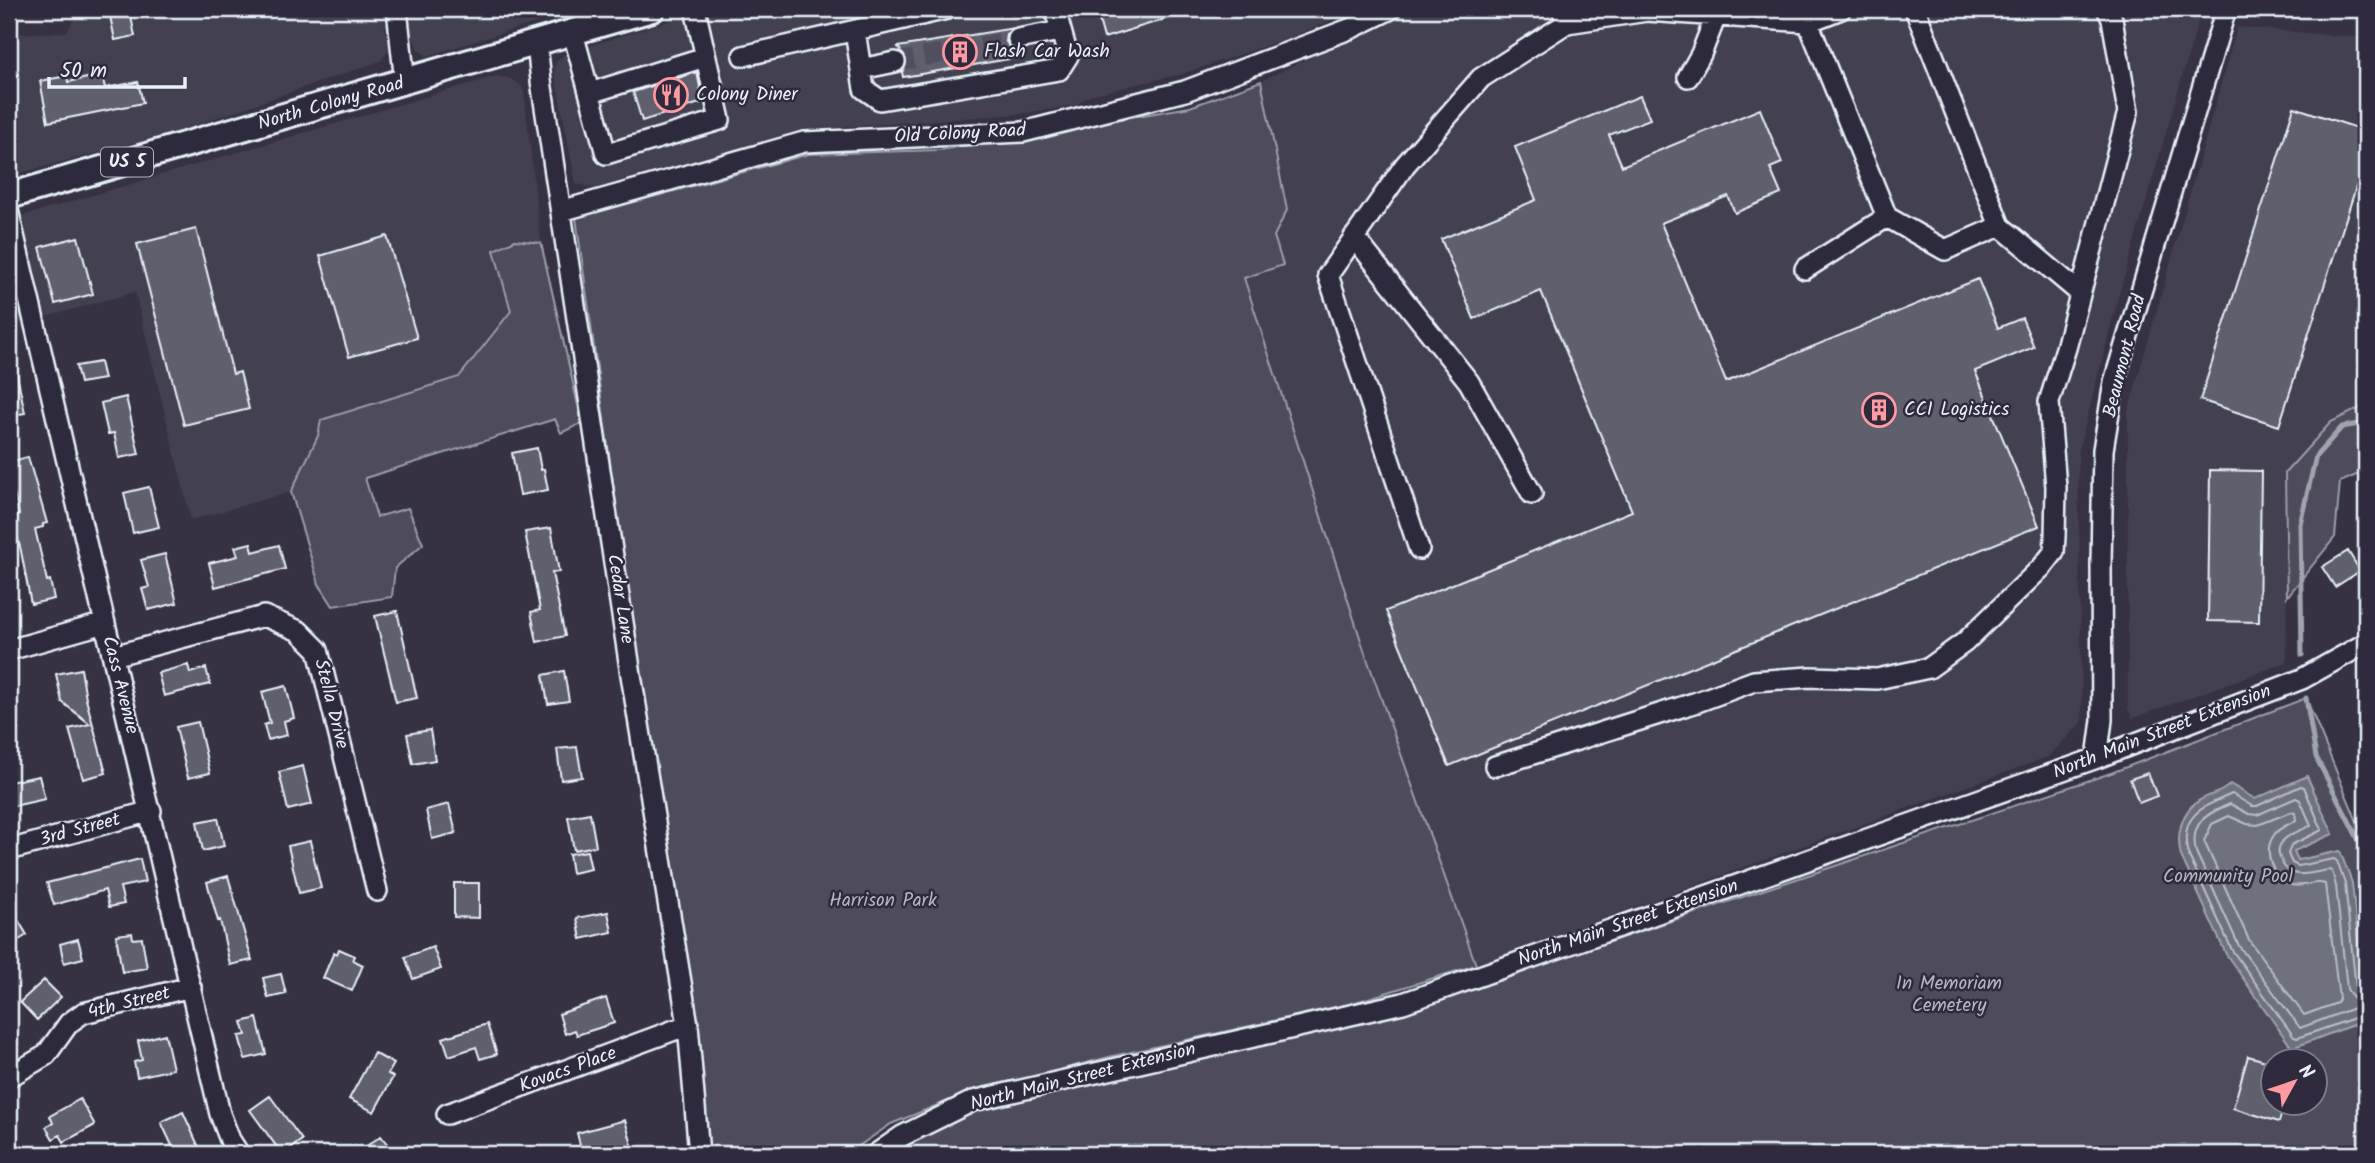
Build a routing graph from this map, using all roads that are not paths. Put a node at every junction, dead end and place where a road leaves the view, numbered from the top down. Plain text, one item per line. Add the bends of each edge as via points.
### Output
1 (397, 9) edge
2 (652, 9) edge
3 (695, 9) edge
4 (949, 9) edge
5 (1055, 9) edge
6 (1391, 9) edge
7 (1841, 9) edge
8 (1914, 9) edge
9 (2107, 9) edge
10 (2226, 9) edge
11 (1564, 16) edge
12 (1716, 16) junction
13 (1808, 22) junction
14 (855, 31) junction
15 (1060, 31) junction
16 (573, 33) junction
17 (1018, 39) tunnel mouth
18 (537, 44) junction
19 (743, 56) dead end
20 (705, 57) junction
21 (895, 62) tunnel mouth
22 (861, 69) junction
23 (1688, 77) dead end
24 (405, 82) junction
25 (590, 93) junction
26 (9, 197) edge
27 (561, 211) junction
28 (9, 214) edge
29 (1887, 218) junction
30 (2000, 226) junction
31 (1354, 237) junction
32 (1805, 269) dead end
33 (2080, 293) junction
34 (1532, 494) dead end
35 (1419, 549) dead end
36 (105, 623) junction
37 (2366, 643) edge
38 (9, 650) edge
39 (113, 656) junction
40 (2096, 758) junction
41 (1496, 766) dead end
42 (151, 811) junction
43 (9, 850) edge
44 (377, 891) dead end
45 (191, 987) junction
46 (688, 1025) junction
47 (9, 1077) edge
48 (447, 1114) dead end
49 (239, 1154) edge
50 (699, 1154) edge
51 (876, 1154) edge

1 - 24 street
2 - 16 main road, North Colony Road / US 5
3 - 20 street
4 - 14 street
5 - 15 street
6 - 27 street, Old Colony Road via 1185,91 1023,132 804,142
7 - 13 street
8 - 30 street
9 - 33 street via 2128,112
10 - 40 street, Beaumont Road via 2114,382 2104,450 2102,720
11 - 12 street via 1647,11
11 - 31 street via 1481,78 1405,165
12 - 13 street
12 - 23 street
13 - 29 street
14 - 19 street
14 - 22 street
15 - 17 street
15 - 22 street via 1068,56 1059,70 880,100 864,89
16 - 18 main road, North Colony Road / US 5
16 - 25 street
18 - 24 main road, North Colony Road / US 5
18 - 27 street, Cedar Lane
20 - 25 street
20 - 25 street via 720,120 606,155
21 - 22 street
24 - 26 main road, North Colony Road / US 5
27 - 46 street, Cedar Lane
28 - 36 street, Cass Avenue
29 - 30 street via 1945,250
29 - 32 street
30 - 33 street
31 - 34 street via 1469,382
31 - 35 street via 1328,275
33 - 41 street via 2049,402 2056,487 2054,552 1965,642 1929,668 1877,679 1754,681
36 - 38 street
36 - 39 street, Cass Avenue
37 - 40 street, North Main Street Extension via 2302,679
39 - 42 street, Cass Avenue
39 - 44 street, Stella Drive via 264,616 299,631 318,650
40 - 51 street, North Main Street Extension via 1403,1003 973,1101
42 - 43 street, 3rd Street
42 - 45 street, Cass Avenue
45 - 47 street, 4th Street via 83,1013 69,1023 47,1055
45 - 49 street, Cass Avenue via 220,1114
46 - 48 street, Kovacs Place
46 - 50 street, Cedar Lane

